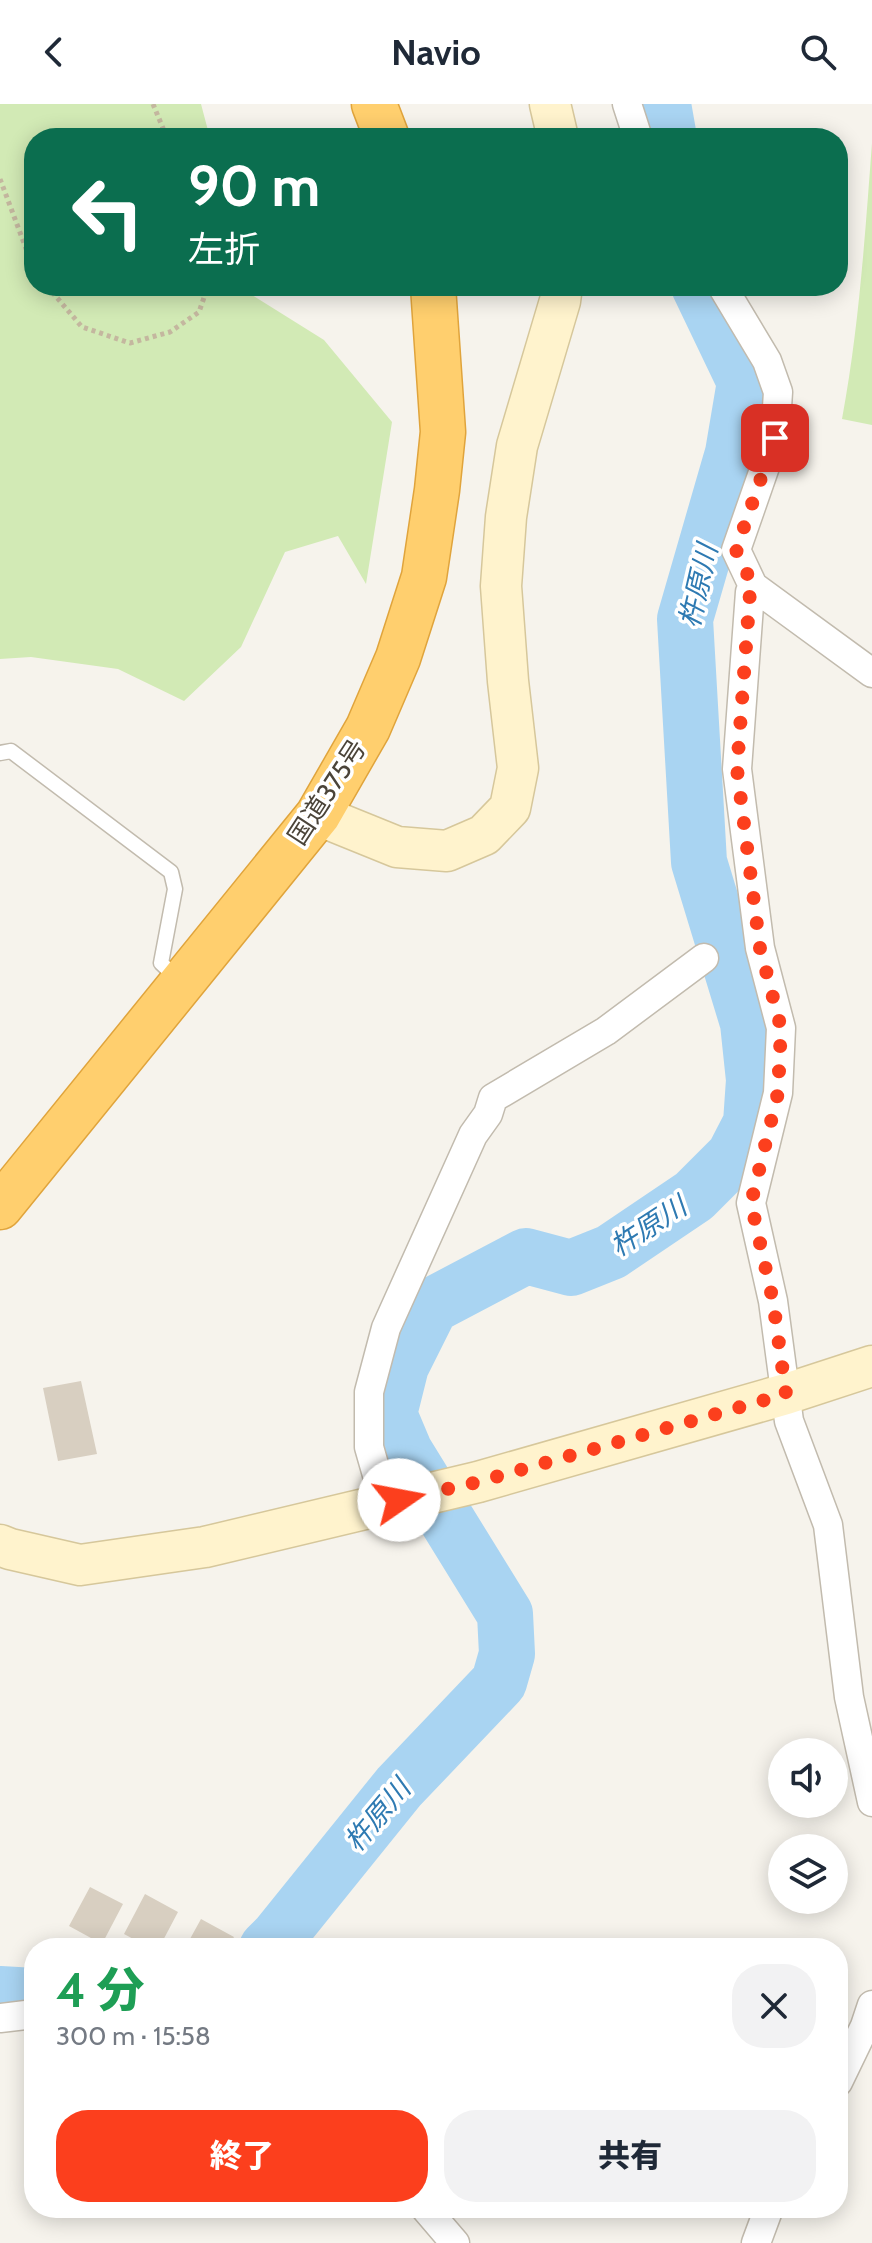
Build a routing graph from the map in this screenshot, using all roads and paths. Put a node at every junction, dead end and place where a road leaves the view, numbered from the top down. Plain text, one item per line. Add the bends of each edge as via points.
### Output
1 (153, 104) edge
2 (374, 104) edge
3 (550, 104) edge
4 (627, 104) edge
5 (163, 128) edge
6 (383, 128) edge
7 (556, 128) edge
8 (635, 128) edge
9 (0, 179) edge
10 (24, 243) edge
11 (56, 296) edge
12 (205, 296) edge
13 (434, 296) edge
14 (561, 296) edge
15 (728, 296) edge
16 (753, 586) junction
17 (872, 673) edge
18 (0, 753) edge
19 (318, 815) junction
20 (704, 958) dead end
21 (183, 984) junction
22 (0, 1207) edge
23 (872, 1366) edge
24 (786, 1394) junction
25 (392, 1501) junction
26 (0, 1545) edge
27 (872, 1802) edge
28 (872, 2005) edge
29 (24, 2015) edge
30 (0, 2018) edge
31 (848, 2061) edge
32 (434, 2218) edge
33 (765, 2218) edge
34 (455, 2243) edge
35 (756, 2243) edge

1 - 5 path
2 - 6 highway
3 - 7 street
4 - 8 street
9 - 10 path
11 - 12 path via 82,327 130,343 170,332 199,312
13 - 19 highway, 国道375号 via 443,432 424,577 368,728
14 - 19 street via 517,446 506,517 501,586 518,768 510,808 484,835 447,851 397,847
15 - 16 street via 767,361 778,392 775,438 736,550
16 - 17 street
16 - 24 street via 737,769 760,948 781,1028 778,1093 751,1203
18 - 21 lane via 11,751 171,872 175,889 161,963
19 - 21 highway, 国道375号
20 - 25 street via 606,1031 493,1098 386,1328 369,1392 369,1447
21 - 22 highway, 国道375号
23 - 24 street
24 - 25 street via 478,1482
24 - 27 street via 789,1421 828,1525 849,1697
25 - 26 street via 205,1547 80,1565
28 - 31 street
29 - 30 street
32 - 34 street
33 - 35 street

